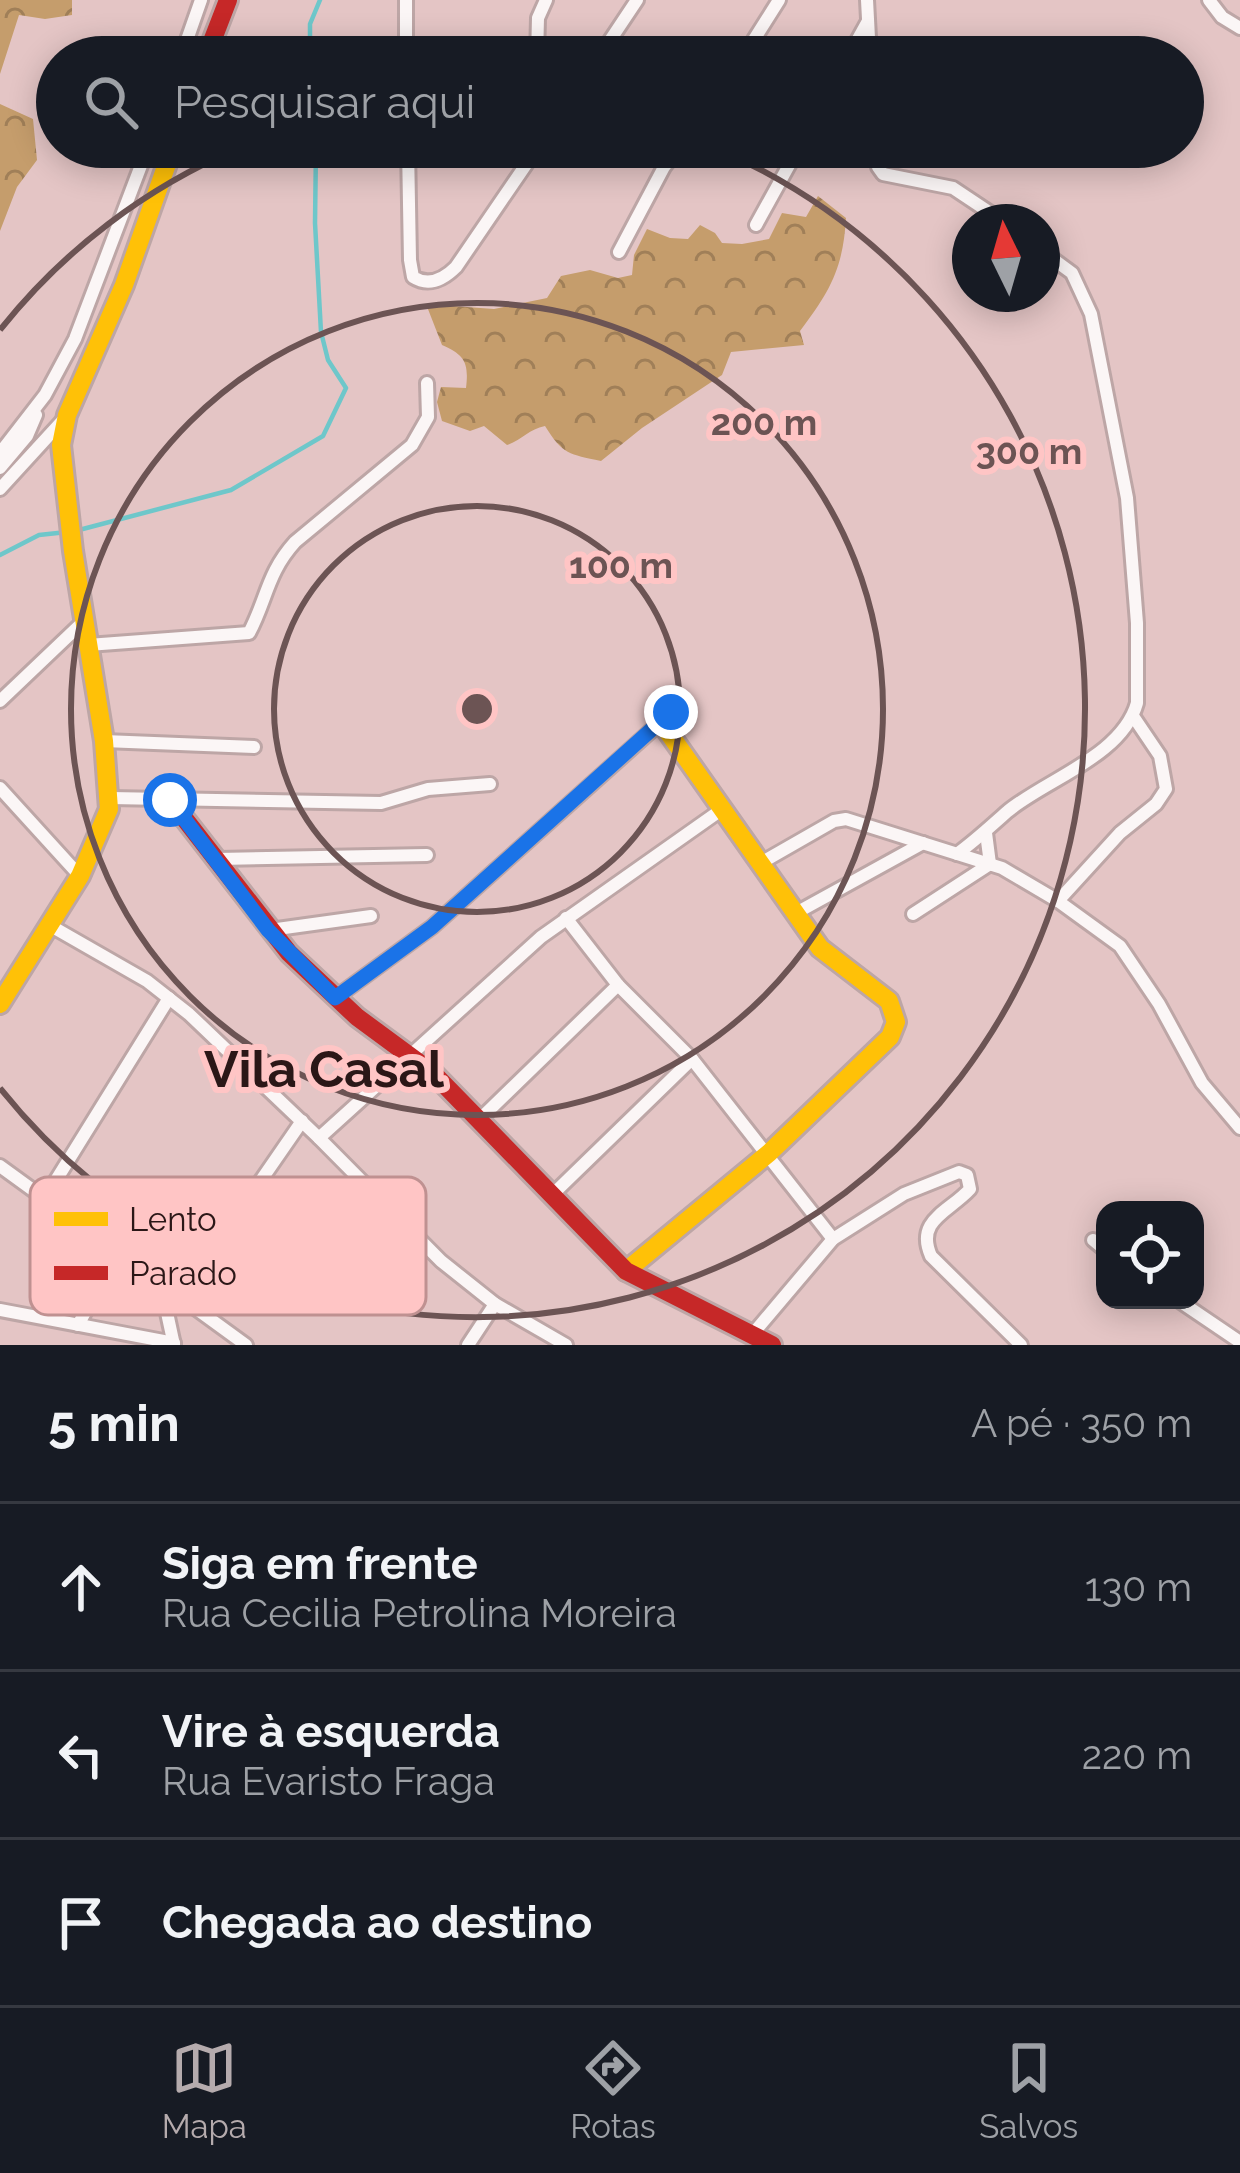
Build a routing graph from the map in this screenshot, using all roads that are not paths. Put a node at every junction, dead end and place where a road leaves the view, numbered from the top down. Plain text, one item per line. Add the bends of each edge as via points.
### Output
1 (201, 0) edge
2 (227, 0) edge
3 (406, 0) edge
4 (546, 0) edge
5 (638, 0) edge
6 (779, 0) edge
7 (867, 0) edge
8 (1209, 0) edge
9 (868, 21) junction
10 (1240, 28) edge
11 (188, 36) edge
12 (214, 36) edge
13 (406, 36) edge
14 (538, 36) edge
15 (613, 36) edge
16 (756, 36) edge
17 (860, 36) edge
18 (869, 36) edge
19 (140, 168) edge
20 (166, 168) edge
21 (408, 168) edge
22 (524, 168) edge
23 (663, 168) edge
24 (787, 168) edge
25 (879, 168) edge
26 (977, 204) edge
27 (756, 225) dead end
28 (619, 252) dead end
29 (1060, 264) edge
30 (427, 383) dead end
31 (45, 395) junction
32 (67, 415) junction
33 (0, 452) edge
34 (0, 468) edge
35 (0, 489) edge
36 (84, 621) junction
37 (88, 645) junction
38 (0, 701) edge
39 (1133, 716) junction
40 (666, 717) joint
41 (104, 741) junction
42 (254, 747) dead end
43 (490, 784) dead end
44 (0, 788) edge
45 (111, 798) junction
46 (170, 800) junction
47 (721, 810) junction
48 (986, 833) junction
49 (923, 843) junction
50 (957, 854) junction
51 (427, 855) dead end
52 (218, 859) junction
53 (759, 864) junction
54 (990, 864) junction
55 (80, 877) junction
56 (1058, 901) junction
57 (796, 913) junction
58 (914, 914) dead end
59 (371, 916) dead end
60 (566, 918) junction
61 (51, 926) junction
62 (268, 930) junction
63 (619, 985) junction
64 (170, 998) junction
65 (335, 998) junction
66 (1, 1001) edge
67 (409, 1054) junction
68 (692, 1059) junction
69 (479, 1120) junction
70 (302, 1121) junction
71 (1240, 1128) edge
72 (320, 1138) junction
73 (769, 1153) junction
74 (0, 1166) edge
75 (58, 1177) edge
76 (263, 1177) edge
77 (358, 1177) edge
78 (30, 1187) edge
79 (553, 1195) junction
80 (833, 1239) junction
81 (426, 1247) edge
82 (626, 1271) junction
83 (496, 1304) junction
84 (1191, 1309) edge
85 (0, 1310) edge
86 (83, 1315) edge
87 (202, 1315) edge
88 (78, 1325) junction
89 (751, 1336) junction
90 (1240, 1342) edge
91 (174, 1344) edge
92 (246, 1345) edge
93 (468, 1345) edge
94 (566, 1345) edge
95 (772, 1345) edge
96 (1021, 1345) edge

1 - 11 street
2 - 12 street
3 - 13 street
4 - 14 street
5 - 15 street
6 - 16 street
7 - 9 street
8 - 10 street
9 - 17 street
9 - 18 street
19 - 31 street
20 - 32 street
21 - 22 street via 410,260 419,281 444,279 457,267
23 - 28 street
24 - 27 street
25 - 26 street via 953,188
29 - 39 street via 1086,300 1127,498 1139,685
30 - 37 street via 428,417 412,445 279,559 249,633
31 - 33 street
31 - 34 street via 27,436
32 - 35 street
32 - 36 street via 61,466
36 - 37 street
36 - 38 street
37 - 41 street
39 - 48 street via 1102,750
39 - 56 street via 1160,757 1166,789
40 - 47 street
40 - 65 street via 432,927
41 - 42 street
41 - 45 street
43 - 46 street via 381,803
44 - 55 street
45 - 46 street
45 - 55 street
46 - 52 street
47 - 53 street
47 - 60 street
48 - 50 street
48 - 54 street
49 - 50 street
49 - 53 street via 846,818
49 - 57 street
50 - 54 street
51 - 52 street
52 - 62 street
53 - 57 street
54 - 56 street
54 - 58 street
55 - 61 street
56 - 71 street via 1120,946 1202,1083
57 - 73 street via 833,962 889,1001 896,1022 890,1037
59 - 62 street
60 - 63 street
60 - 67 street
61 - 64 street
61 - 66 street
62 - 65 street
63 - 68 street
63 - 69 street
64 - 70 street
64 - 75 street
65 - 67 street
67 - 69 street
67 - 72 street
68 - 73 street
68 - 79 street
69 - 79 street
70 - 72 street
70 - 76 street
72 - 77 street
73 - 80 street
73 - 82 street
74 - 78 street
79 - 82 street
80 - 89 street
80 - 96 street via 904,1194 968,1175 970,1190 926,1228 924,1242
81 - 83 street
82 - 89 street
83 - 93 street
83 - 94 street
84 - 90 street
85 - 88 street
86 - 88 street
87 - 92 street
88 - 91 street
89 - 95 street

